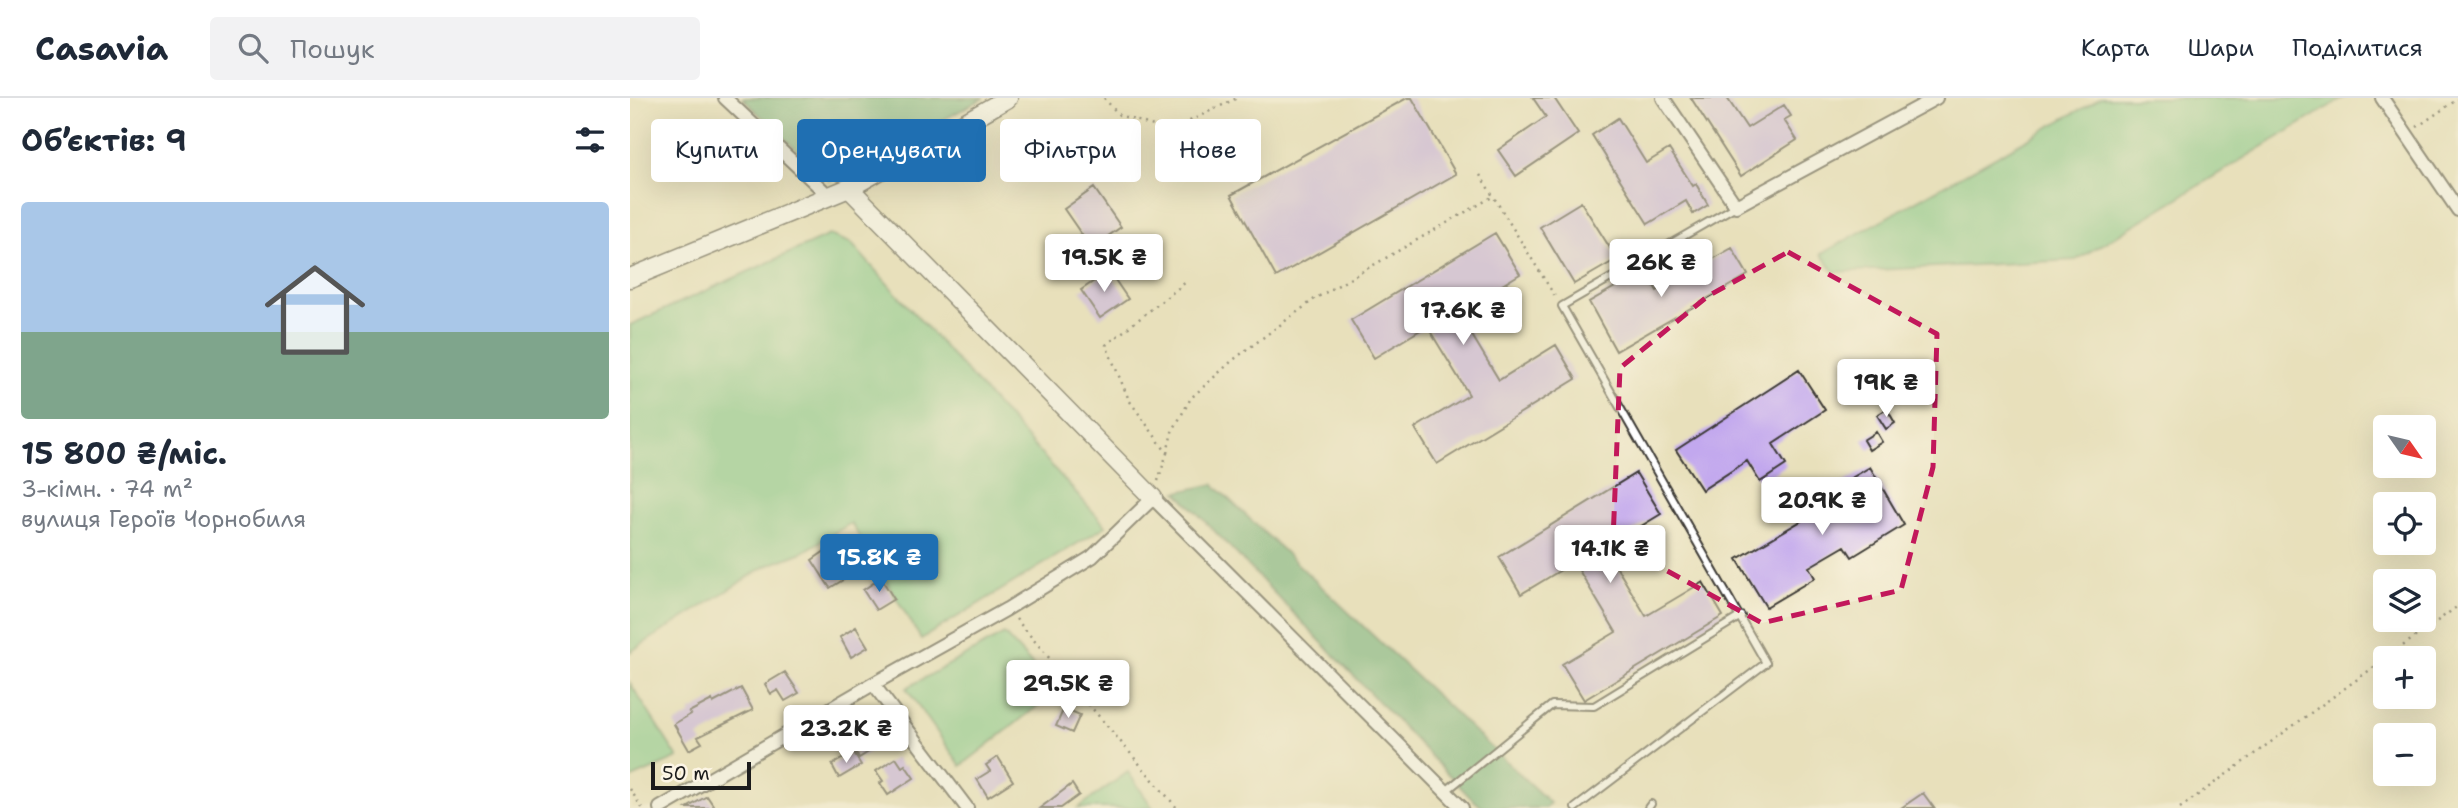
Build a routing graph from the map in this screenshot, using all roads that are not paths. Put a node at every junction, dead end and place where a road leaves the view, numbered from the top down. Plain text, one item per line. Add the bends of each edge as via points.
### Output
1 (725, 98) edge
2 (1008, 98) edge
3 (1663, 98) edge
4 (1936, 98) edge
5 (2382, 98) edge
6 (849, 188) junction
7 (830, 197) junction
8 (1736, 206) junction
9 (2458, 210) edge
10 (630, 278) edge
11 (1153, 498) junction
12 (1741, 616) junction
13 (873, 684) junction
14 (1446, 792) junction
15 (660, 808) edge
16 (967, 808) edge
17 (1462, 808) edge
18 (1575, 808) edge

1 - 7 street
2 - 6 street
3 - 8 street
4 - 8 street
5 - 9 street
6 - 7 street
6 - 11 street
7 - 10 street
8 - 12 lane via 1562,306
11 - 13 street via 1092,557
11 - 14 street
12 - 14 lane via 1594,706 1552,705
12 - 18 lane via 1766,663
13 - 15 street
13 - 16 street
14 - 17 street

